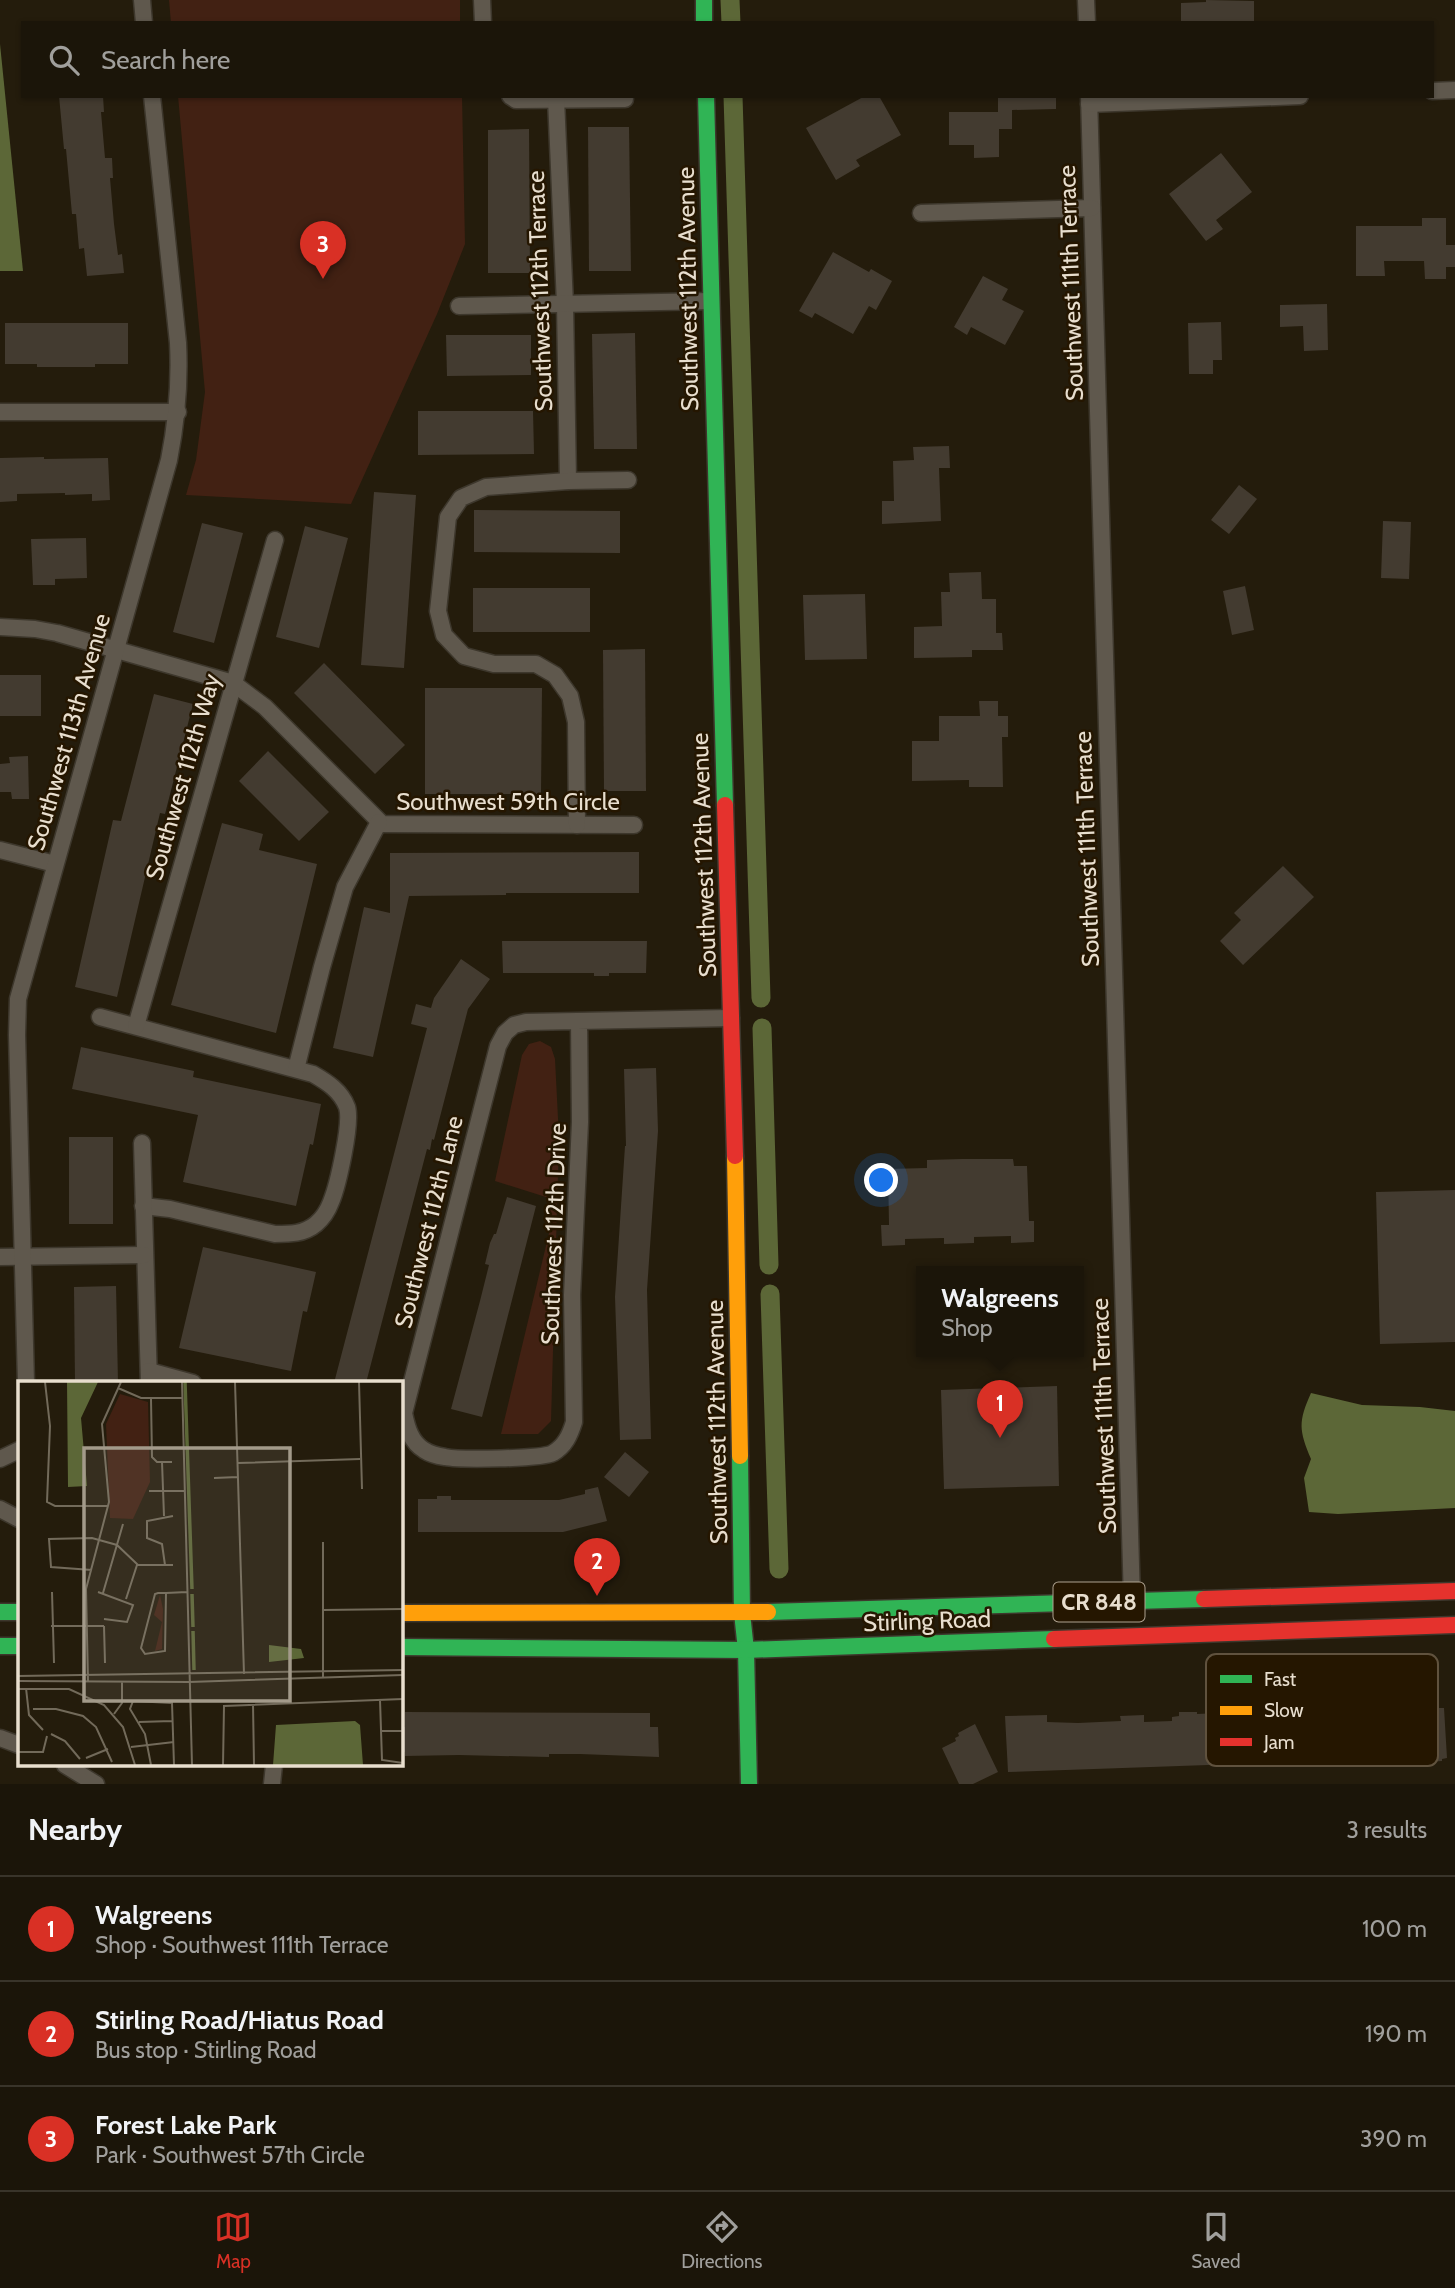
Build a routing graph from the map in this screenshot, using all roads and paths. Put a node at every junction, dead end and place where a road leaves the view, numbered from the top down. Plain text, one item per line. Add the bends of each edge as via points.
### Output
1 (142, 0) edge
2 (482, 0) edge
3 (704, 0) edge
4 (1086, 0) edge
5 (144, 21) edge
6 (483, 21) edge
7 (704, 21) edge
8 (1087, 21) edge
9 (1455, 90) edge
10 (1434, 91) edge
11 (152, 98) edge
12 (513, 98) edge
13 (706, 98) edge
14 (1194, 98) edge
15 (556, 99) junction
16 (625, 99) dead end
17 (1089, 100) edge
18 (1092, 208) junction
19 (921, 213) dead end
20 (711, 302) junction
21 (565, 304) junction
22 (459, 306) dead end
23 (0, 412) edge
24 (178, 412) junction
25 (628, 480) dead end
26 (568, 481) junction
27 (275, 540) dead end
28 (0, 627) edge
29 (116, 649) junction
30 (233, 683) junction
31 (380, 823) junction
32 (577, 825) junction
33 (634, 825) dead end
34 (0, 850) edge
35 (55, 864) junction
36 (100, 1017) dead end
37 (731, 1018) junction
38 (579, 1021) junction
39 (136, 1026) junction
40 (296, 1069) junction
41 (142, 1143) dead end
42 (143, 1206) junction
43 (144, 1255) junction
44 (0, 1257) edge
45 (22, 1257) junction
46 (149, 1377) edge
47 (26, 1381) edge
48 (178, 1381) edge
49 (411, 1436) joint
50 (18, 1450) edge
51 (0, 1459) edge
52 (0, 1509) edge
53 (18, 1518) edge
54 (1455, 1591) edge
55 (1132, 1601) junction
56 (0, 1612) edge
57 (18, 1612) edge
58 (402, 1613) edge
59 (742, 1613) junction
60 (1455, 1625) edge
61 (0, 1646) edge
62 (18, 1646) edge
63 (402, 1647) edge
64 (746, 1650) junction
65 (0, 1738) edge
66 (18, 1745) edge
67 (67, 1766) edge
68 (274, 1766) edge
69 (96, 1784) edge
70 (272, 1784) edge
71 (749, 1784) edge

1 - 5 street
2 - 6 street
3 - 7 main road
4 - 8 street
9 - 10 street
11 - 24 street, Southwest 113th Avenue via 178,343
12 - 15 street
13 - 20 main road, Southwest 112th Avenue
14 - 17 street
15 - 16 street
15 - 21 street, Southwest 112th Terrace
17 - 18 street, Southwest 111th Terrace
18 - 19 street
18 - 55 street, Southwest 111th Terrace
20 - 21 street
20 - 37 main road, Southwest 112th Avenue
21 - 22 street
21 - 26 street, Southwest 112th Terrace
23 - 24 street
24 - 29 street, Southwest 113th Avenue
25 - 26 street
26 - 32 street via 486,487 461,498 448,517 438,611 444,635 464,656 494,664 536,664 555,675 570,696 576,722
27 - 30 street, Southwest 112th Way
28 - 29 street via 57,633
29 - 30 street
29 - 35 street, Southwest 113th Avenue
30 - 31 street via 265,706
30 - 39 street, Southwest 112th Way
31 - 32 street, Southwest 59th Circle
31 - 40 street via 345,887
32 - 33 street, Southwest 59th Circle
34 - 35 street
35 - 45 street, Southwest 113th Avenue via 19,999
36 - 39 street
37 - 38 street
37 - 59 main road, Southwest 112th Avenue
38 - 49 street, Southwest 112th Lane via 514,1026 498,1046 404,1413
38 - 49 street, Southwest 112th Drive via 580,1122 572,1295 574,1422 563,1445 541,1457 446,1458 421,1449
39 - 40 street
40 - 42 street via 335,1089 344,1100 349,1119 335,1189 325,1214 315,1224 305,1231 275,1234
41 - 42 street
42 - 43 street
43 - 45 street
43 - 46 street
44 - 45 street
45 - 47 street, Southwest 113th Avenue
46 - 48 street
50 - 51 street
52 - 53 street
54 - 55 main road, Stirling Road / CR 848
55 - 59 main road, Stirling Road / CR 848
56 - 57 main road
58 - 59 main road, Stirling Road / CR 848
59 - 64 main road, Southwest 112th Avenue
60 - 64 main road, Stirling Road / CR 848
61 - 62 main road
63 - 64 main road, Stirling Road / CR 848
64 - 71 main road, Southwest 112th Avenue
65 - 66 street
67 - 69 street
68 - 70 street

